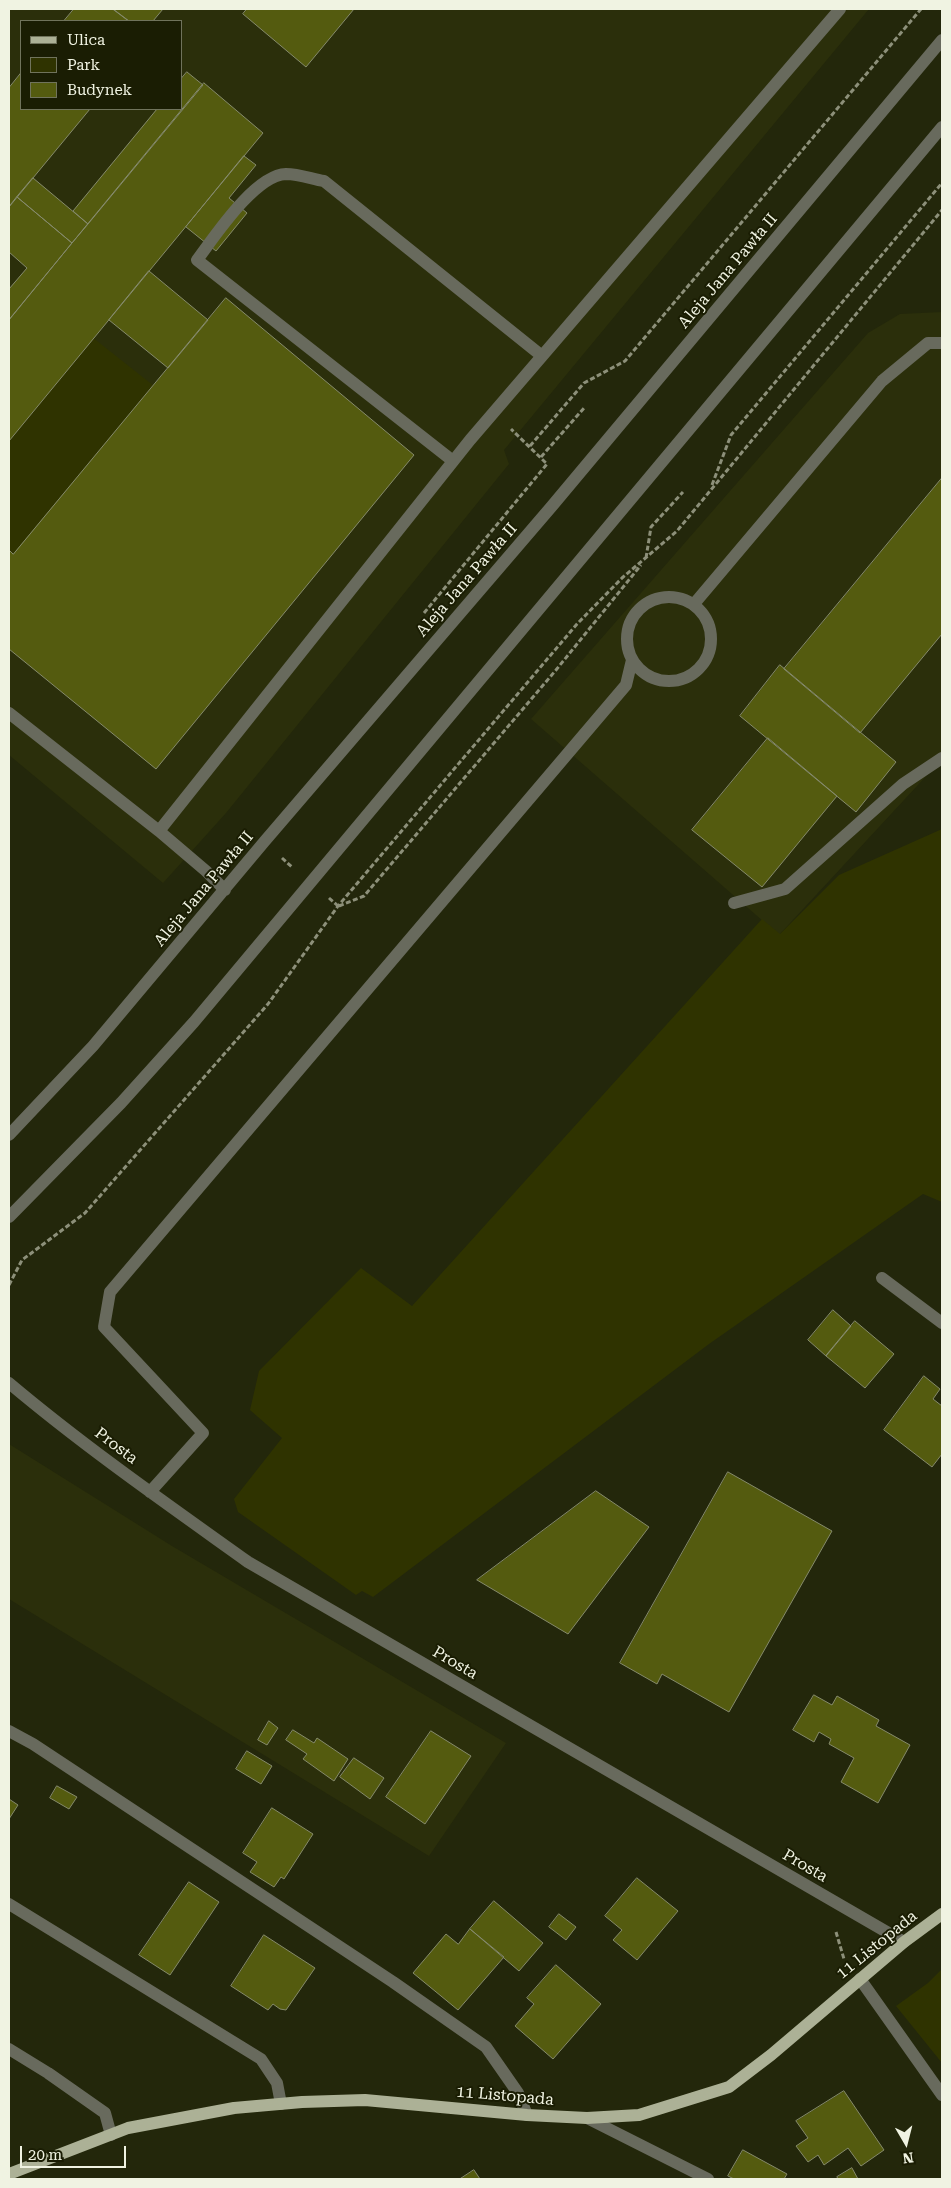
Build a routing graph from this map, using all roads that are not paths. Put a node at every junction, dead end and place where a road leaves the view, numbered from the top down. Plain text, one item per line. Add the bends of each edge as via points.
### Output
1 (840, 9) edge
2 (942, 40) edge
3 (942, 127) edge
4 (942, 343) edge
5 (542, 356) junction
6 (453, 461) junction
7 (694, 604) junction
8 (632, 660) junction
9 (9, 713) edge
10 (942, 758) edge
11 (159, 831) junction
12 (225, 890) junction
13 (734, 903) dead end
14 (9, 1135) edge
15 (9, 1217) edge
16 (882, 1278) dead end
17 (942, 1323) edge
18 (9, 1383) edge
19 (150, 1492) junction
20 (9, 1731) edge
21 (9, 1904) edge
22 (942, 1914) edge
23 (904, 1942) junction
24 (860, 1979) junction
25 (9, 2049) edge
26 (942, 2095) edge
27 (281, 2104) junction
28 (526, 2115) junction
29 (587, 2118) junction
30 (111, 2134) junction
31 (9, 2174) edge
32 (708, 2179) edge

1 - 5 street
2 - 12 street, Aleja Jana Pawła II
3 - 15 street via 194,1022 121,1103
4 - 7 street via 928,343 882,381
5 - 6 street
5 - 6 street via 324,181 285,174 262,183 243,201 197,260
6 - 11 street
7 - 8 street via 667,596 653,599 640,607 626,632
7 - 8 street via 704,614 712,640 702,666 679,681 665,682 652,679
8 - 19 street via 626,685 110,1292 104,1327 202,1433
9 - 11 street
10 - 13 street via 903,784 785,889
11 - 12 street
12 - 14 street, Aleja Jana Pawła II via 93,1046
16 - 17 street
18 - 19 street, Prosta
19 - 23 street, Prosta via 248,1562
20 - 28 street via 385,1976 486,2047 518,2093
21 - 27 street via 261,2059 277,2083
22 - 23 main road, 11 Listopada
23 - 24 main road, 11 Listopada
24 - 26 street
24 - 29 main road, 11 Listopada via 729,2087 639,2116
25 - 30 street via 105,2113
27 - 28 main road, 11 Listopada via 365,2100
27 - 30 main road, 11 Listopada via 234,2108
28 - 29 main road, 11 Listopada
29 - 32 street
30 - 31 main road, 11 Listopada

